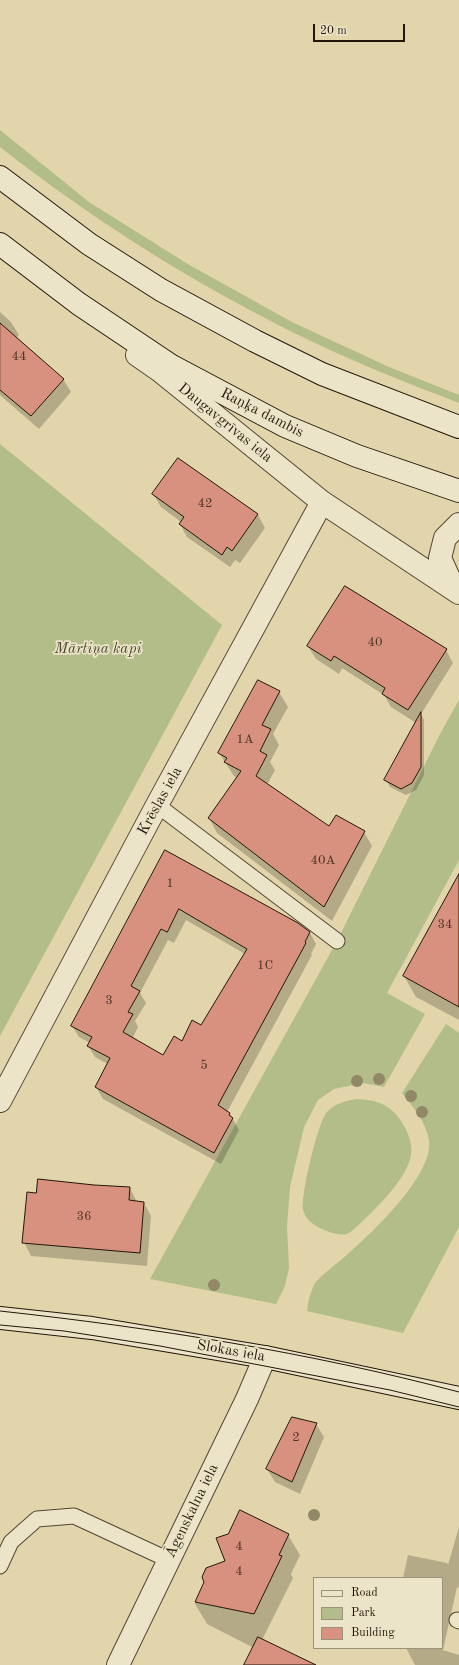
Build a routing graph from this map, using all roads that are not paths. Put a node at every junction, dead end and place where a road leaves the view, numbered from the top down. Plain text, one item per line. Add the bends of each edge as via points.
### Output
1 (0, 177) edge
2 (0, 244) edge
3 (79, 304) junction
4 (459, 427) edge
5 (459, 491) edge
6 (322, 502) junction
7 (459, 524) edge
8 (459, 589) edge
9 (459, 594) edge
10 (156, 806) junction
11 (337, 941) dead end
12 (0, 1101) edge
13 (0, 1318) edge
14 (265, 1357) junction
15 (459, 1398) edge
16 (169, 1560) junction
17 (0, 1566) edge
18 (118, 1665) edge

1 - 4 street via 89,244 161,290 322,374
2 - 3 street, Daugavgrīvas iela
3 - 5 street, Raņķa dambis via 170,365 285,426 357,456
3 - 6 street, Daugavgrīvas iela via 91,323 160,371
6 - 9 street, Daugavgrīvas iela
6 - 10 street, Krēslas iela
7 - 8 street via 445,538 440,558 449,578
10 - 11 lane
10 - 12 street, Krēslas iela
13 - 14 street, Slokas iela via 92,1328
14 - 15 street, Slokas iela
14 - 16 street, Āgenskalna iela
16 - 17 lane via 74,1516 37,1519 11,1542
16 - 18 street, Āgenskalna iela

